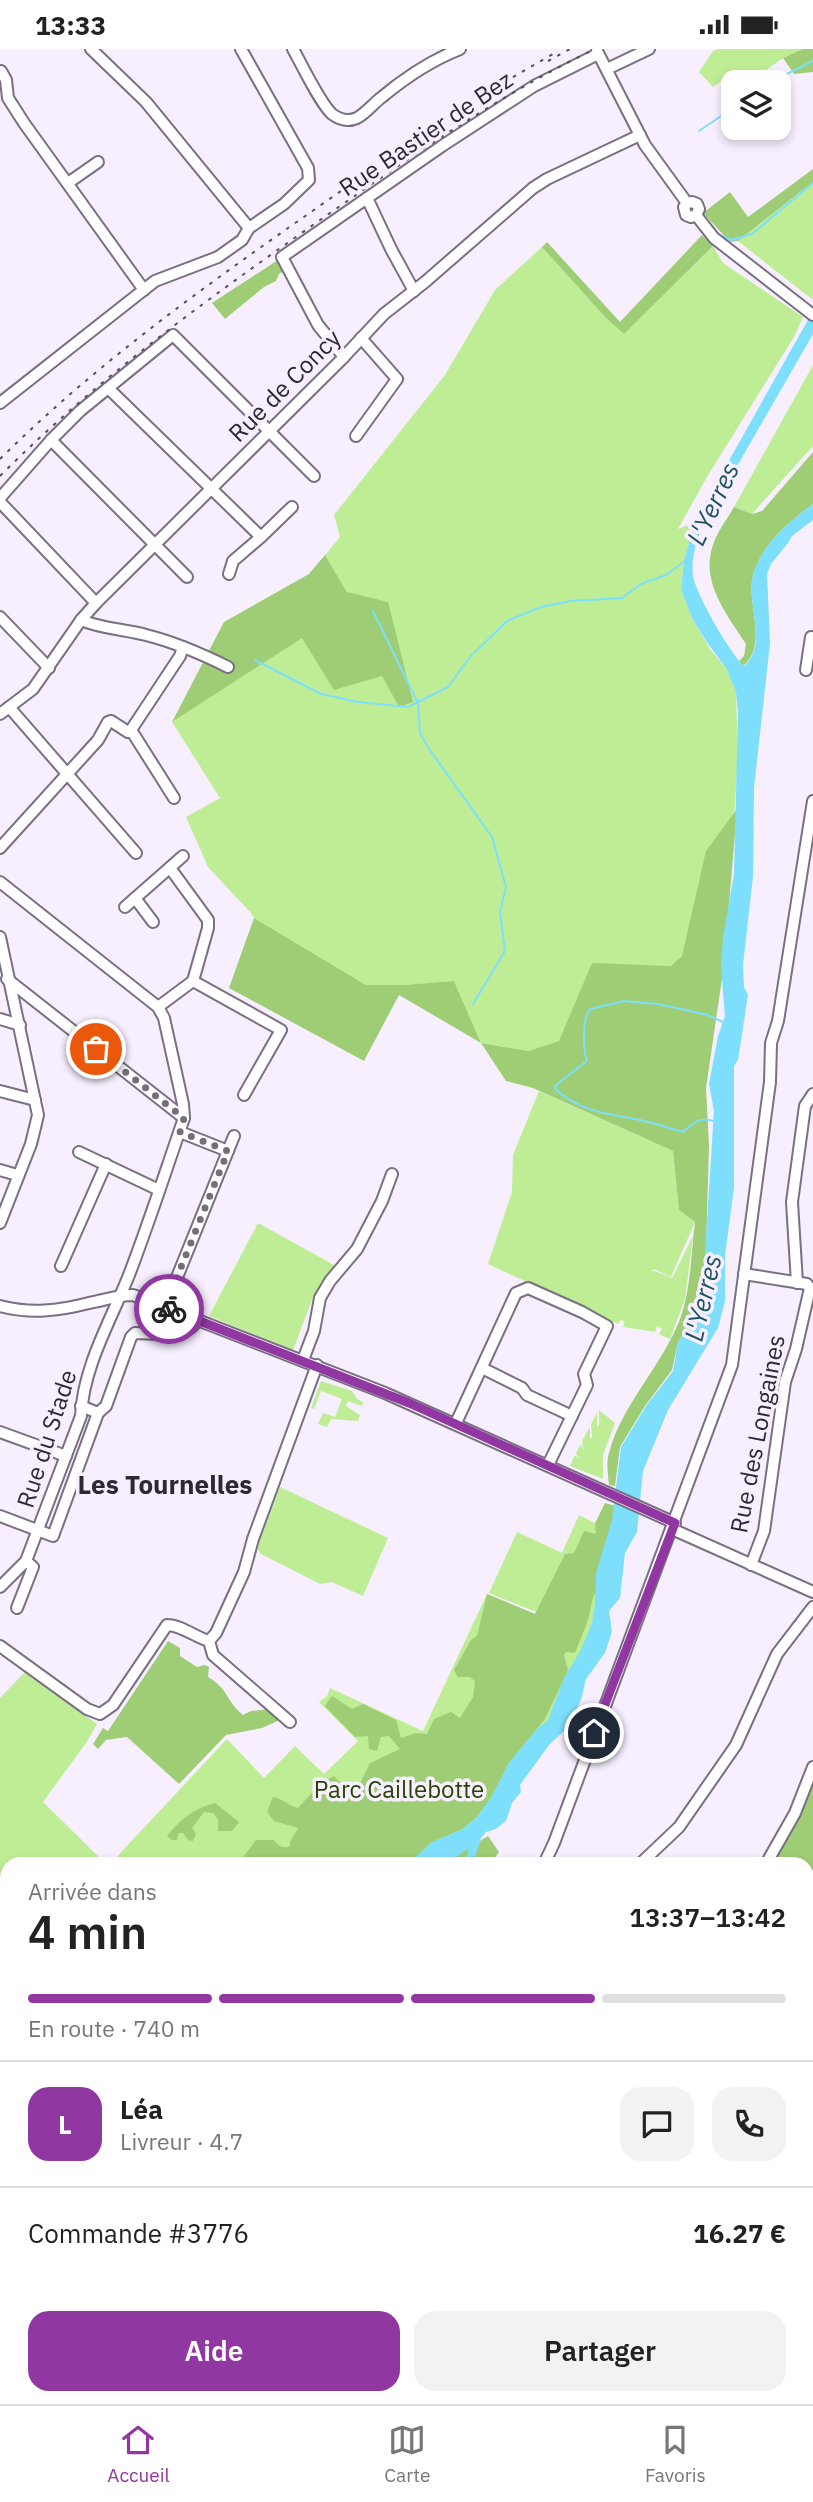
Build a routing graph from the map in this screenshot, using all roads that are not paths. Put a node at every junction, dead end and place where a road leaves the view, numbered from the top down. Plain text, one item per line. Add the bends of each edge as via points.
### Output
1 (241, 49) edge
2 (293, 49) edge
3 (460, 49) edge
4 (649, 49) edge
5 (98, 51) edge
6 (607, 69) junction
7 (0, 71) edge
8 (640, 135) junction
9 (98, 162) dead end
10 (68, 183) junction
11 (367, 198) junction
12 (249, 228) junction
13 (144, 290) junction
14 (414, 291) junction
15 (808, 311) edge
16 (361, 338) junction
17 (344, 356) junction
18 (108, 388) junction
19 (0, 403) edge
20 (269, 431) junction
21 (356, 436) dead end
22 (51, 440) junction
23 (314, 476) dead end
24 (212, 489) junction
25 (0, 500) edge
26 (292, 507) dead end
27 (261, 537) junction
28 (154, 545) junction
29 (229, 574) dead end
30 (187, 577) dead end
31 (96, 603) junction
32 (0, 617) edge
33 (81, 620) junction
34 (811, 637) edge
35 (183, 647) junction
36 (811, 654) edge
37 (228, 667) dead end
38 (49, 668) junction
39 (806, 670) dead end
40 (5, 710) edge
41 (131, 730) junction
42 (66, 774) junction
43 (174, 798) dead end
44 (813, 805) edge
45 (0, 848) edge
46 (136, 853) dead end
47 (183, 856) dead end
48 (170, 868) junction
49 (0, 882) edge
50 (135, 898) junction
51 (125, 907) dead end
52 (153, 922) dead end
53 (0, 937) edge
54 (4, 977) edge
55 (193, 981) junction
56 (158, 1007) junction
57 (0, 1019) edge
58 (20, 1025) junction
59 (0, 1091) edge
60 (813, 1094) edge
61 (244, 1095) dead end
62 (35, 1100) junction
63 (184, 1118) junction
64 (180, 1132) junction
65 (234, 1136) dead end
66 (228, 1151) junction
67 (79, 1152) dead end
68 (106, 1164) junction
69 (0, 1171) edge
70 (391, 1174) dead end
71 (18, 1175) junction
72 (159, 1189) junction
73 (0, 1223) edge
74 (61, 1266) dead end
75 (744, 1274) junction
76 (797, 1283) junction
77 (120, 1295) junction
78 (0, 1306) edge
79 (165, 1307) junction
80 (197, 1320) junction
81 (303, 1360) junction
82 (317, 1366) junction
83 (482, 1369) junction
84 (81, 1406) junction
85 (98, 1413) junction
86 (572, 1416) junction
87 (456, 1423) junction
88 (0, 1432) edge
89 (66, 1456) junction
90 (548, 1465) junction
91 (0, 1516) edge
92 (673, 1526) junction
93 (37, 1531) junction
94 (26, 1561) junction
95 (751, 1565) junction
96 (0, 1587) edge
97 (813, 1592) edge
98 (813, 1607) edge
99 (17, 1608) dead end
100 (209, 1641) junction
101 (0, 1646) edge
102 (290, 1722) dead end
103 (813, 1767) edge
104 (547, 1857) edge
105 (647, 1857) edge
106 (770, 1857) edge

1 - 12 street via 310,174 298,192
2 - 3 street via 330,112 341,120 359,117 417,71
4 - 6 street
5 - 12 street
6 - 8 street
6 - 11 street, Rue Bastier de Bez via 598,53 534,86
7 - 10 street via 8,98
8 - 14 street, Rue de Concy via 533,188
8 - 15 street via 687,203 684,213 696,215 714,238
9 - 10 street
10 - 13 street
11 - 14 street
11 - 17 street, Rue Bastier de Bez via 282,257 318,324
12 - 13 street via 242,240 218,257 155,281
13 - 19 street
14 - 16 street, Rue de Concy
16 - 17 street, Rue de Concy
16 - 21 street via 397,379
17 - 20 street, Rue de Concy
18 - 20 street via 173,335
18 - 22 street
18 - 24 street
20 - 23 street
20 - 24 street, Rue de Concy
22 - 25 street
22 - 28 street
24 - 27 street
24 - 28 street, Rue de Concy
25 - 31 street
26 - 27 street
27 - 29 street via 233,561
28 - 30 street
28 - 31 street, Rue de Concy
31 - 33 street, Rue de Concy
32 - 38 street
33 - 35 street
33 - 38 street, Rue de Concy
34 - 36 street
35 - 37 street
35 - 41 street
36 - 39 street
38 - 40 street, Rue de Concy via 33,689
40 - 42 street
41 - 42 street via 108,722 98,740
41 - 43 street
42 - 45 street
42 - 46 street
44 - 75 street via 771,1043 770,1082
47 - 48 street
48 - 50 street
48 - 55 street via 208,920
49 - 56 street
50 - 51 street
50 - 52 street
53 - 54 street
54 - 58 street
54 - 63 street
55 - 56 street
55 - 61 street via 281,1030
56 - 63 street
57 - 58 street
58 - 62 street
59 - 62 street
60 - 76 street via 805,1106 792,1202
62 - 71 street via 37,1127
63 - 64 street, Rue du Stade
64 - 66 street
64 - 72 street, Rue du Stade
65 - 66 street
66 - 79 street
67 - 68 street
68 - 72 street
68 - 74 street
69 - 71 street
70 - 81 street via 357,1249 320,1298
71 - 73 street
72 - 77 street, Rue du Stade
75 - 76 street
75 - 92 street via 732,1365
76 - 95 street, Rue des Longaines via 810,1288 785,1382 764,1531
77 - 78 street via 38,1312
77 - 79 street via 134,1295
77 - 84 street, Rue du Stade
79 - 80 street
80 - 81 street
80 - 85 street via 185,1332 135,1333 106,1406
81 - 82 street
82 - 87 street
82 - 100 street via 244,1572
83 - 86 street
83 - 86 street via 516,1293 528,1288 582,1312 607,1326 584,1374 586,1385
83 - 87 street
84 - 85 street
84 - 89 street, Rue du Stade
85 - 93 street via 53,1536
86 - 90 street
87 - 90 street
88 - 89 street
89 - 93 street, Rue du Stade
90 - 92 street
91 - 93 street
92 - 95 street
92 - 104 street
93 - 94 street, Rue du Stade
94 - 96 street, Rue du Stade
94 - 99 street via 33,1567
95 - 97 street
98 - 105 street via 777,1654 736,1745 679,1827
100 - 101 street via 167,1625 113,1705 100,1714
100 - 102 street via 214,1655
103 - 106 street

